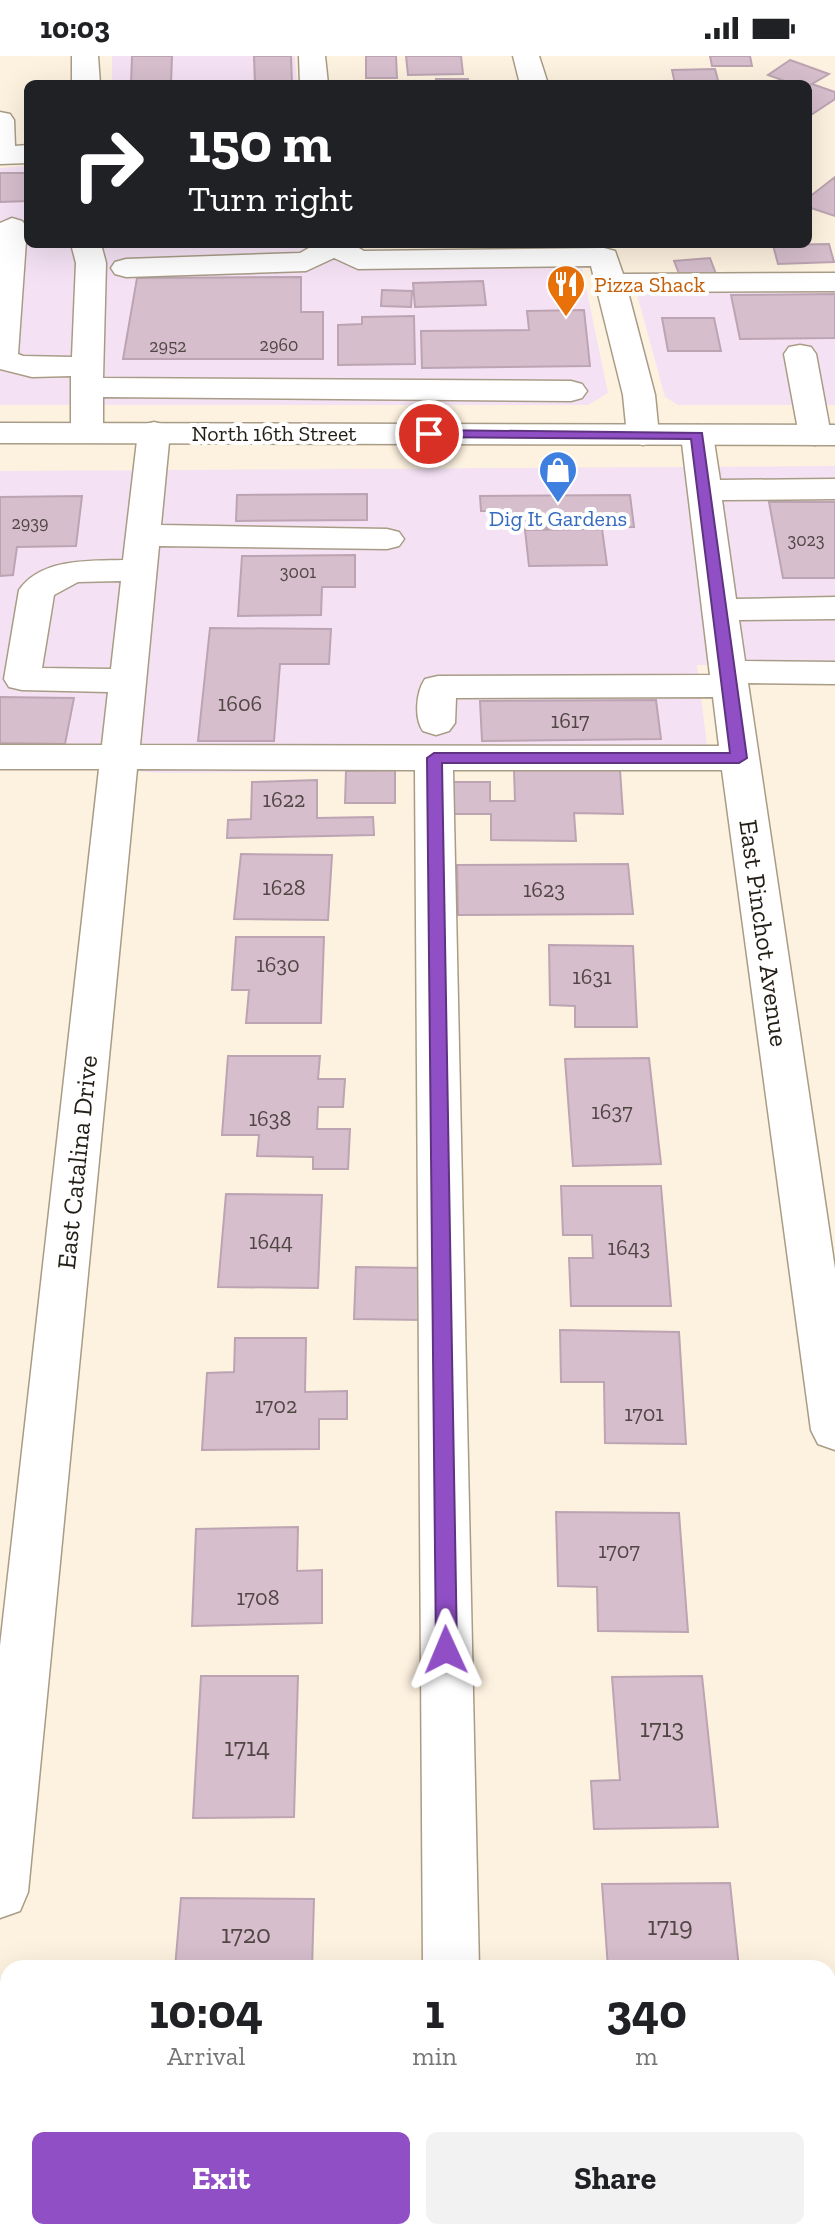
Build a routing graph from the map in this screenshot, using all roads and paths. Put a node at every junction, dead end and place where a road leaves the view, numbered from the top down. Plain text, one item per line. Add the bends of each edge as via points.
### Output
1 (85, 56) edge
2 (312, 56) edge
3 (526, 56) edge
4 (86, 80) edge
5 (314, 80) edge
6 (533, 80) edge
7 (0, 120) edge
8 (24, 154) edge
9 (13, 227) edge
10 (87, 248) edge
11 (327, 248) edge
12 (336, 248) edge
13 (605, 261) edge
14 (126, 268) dead end
15 (835, 282) edge
16 (800, 354) dead end
17 (7, 370) edge
18 (87, 376) junction
19 (571, 391) dead end
20 (87, 432) junction
21 (154, 432) junction
22 (0, 433) edge
23 (643, 435) junction
24 (697, 435) junction
25 (825, 435) edge
26 (835, 489) edge
27 (705, 490) junction
28 (387, 539) dead end
29 (142, 552) junction
30 (835, 608) edge
31 (720, 610) junction
32 (835, 673) edge
33 (728, 679) junction
34 (128, 681) junction
35 (435, 740) junction
36 (0, 757) edge
37 (120, 757) junction
38 (739, 758) junction
39 (835, 1430) edge
40 (0, 1892) edge
41 (451, 1960) edge

1 - 4 street
2 - 5 street
3 - 6 street
7 - 8 street via 1,156
9 - 17 street via 2,358
10 - 18 street
11 - 14 street via 306,262
12 - 13 street via 358,260
13 - 15 street
13 - 23 street via 639,395
16 - 25 street
17 - 18 street
18 - 19 street
18 - 20 street
20 - 21 street, North 16th Street
20 - 22 street, North 16th Street
21 - 23 street, North 16th Street
21 - 29 street, East Catalina Drive
23 - 24 street, North 16th Street
24 - 25 street, North 16th Street
24 - 27 street, East Pinchot Avenue
26 - 27 street
27 - 31 street, East Pinchot Avenue
28 - 29 street
29 - 34 street, East Catalina Drive
29 - 34 street via 71,572 37,590 22,679
30 - 31 street
31 - 33 street, East Pinchot Avenue
32 - 33 street
33 - 35 street via 438,687
33 - 38 street, East Pinchot Avenue
34 - 37 street, East Catalina Drive
35 - 37 street
35 - 38 street
35 - 41 street
36 - 37 street
37 - 40 street, East Catalina Drive
38 - 39 street, East Pinchot Avenue

